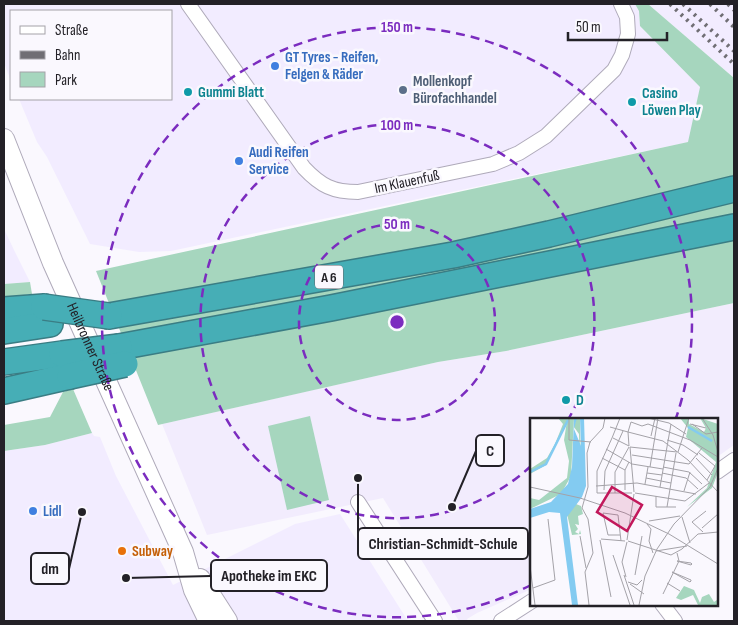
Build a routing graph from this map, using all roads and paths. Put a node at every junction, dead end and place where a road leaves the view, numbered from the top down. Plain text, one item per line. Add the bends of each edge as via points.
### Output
1 (188, 4) edge
2 (621, 4) edge
3 (4, 139) edge
4 (734, 189) edge
5 (734, 227) edge
6 (4, 310) edge
7 (47, 316) junction
8 (4, 331) edge
9 (4, 362) edge
10 (66, 365) junction
11 (4, 391) edge
12 (734, 460) edge
13 (718, 471) edge
14 (358, 502) dead end
15 (183, 552) junction
16 (530, 602) edge
17 (663, 605) edge
18 (209, 621) edge
19 (227, 621) edge
20 (435, 621) edge
21 (501, 621) edge
22 (675, 621) edge

1 - 2 street, Im Klauenfuß via 304,168 316,181 342,192 358,192 493,164 546,136 614,70 628,34
3 - 15 main road, Heilbronner Straße via 53,263
4 - 7 highway, A 6, bridge via 453,255 109,316
5 - 10 highway, A 6, bridge via 283,316 122,355
6 - 7 highway
7 - 8 highway
9 - 10 highway, A 6
10 - 11 highway
12 - 13 street
14 - 20 street
15 - 18 main road, Heilbronner Straße via 194,590
15 - 19 main road, Heilbronner Straße
16 - 21 street
17 - 22 street

